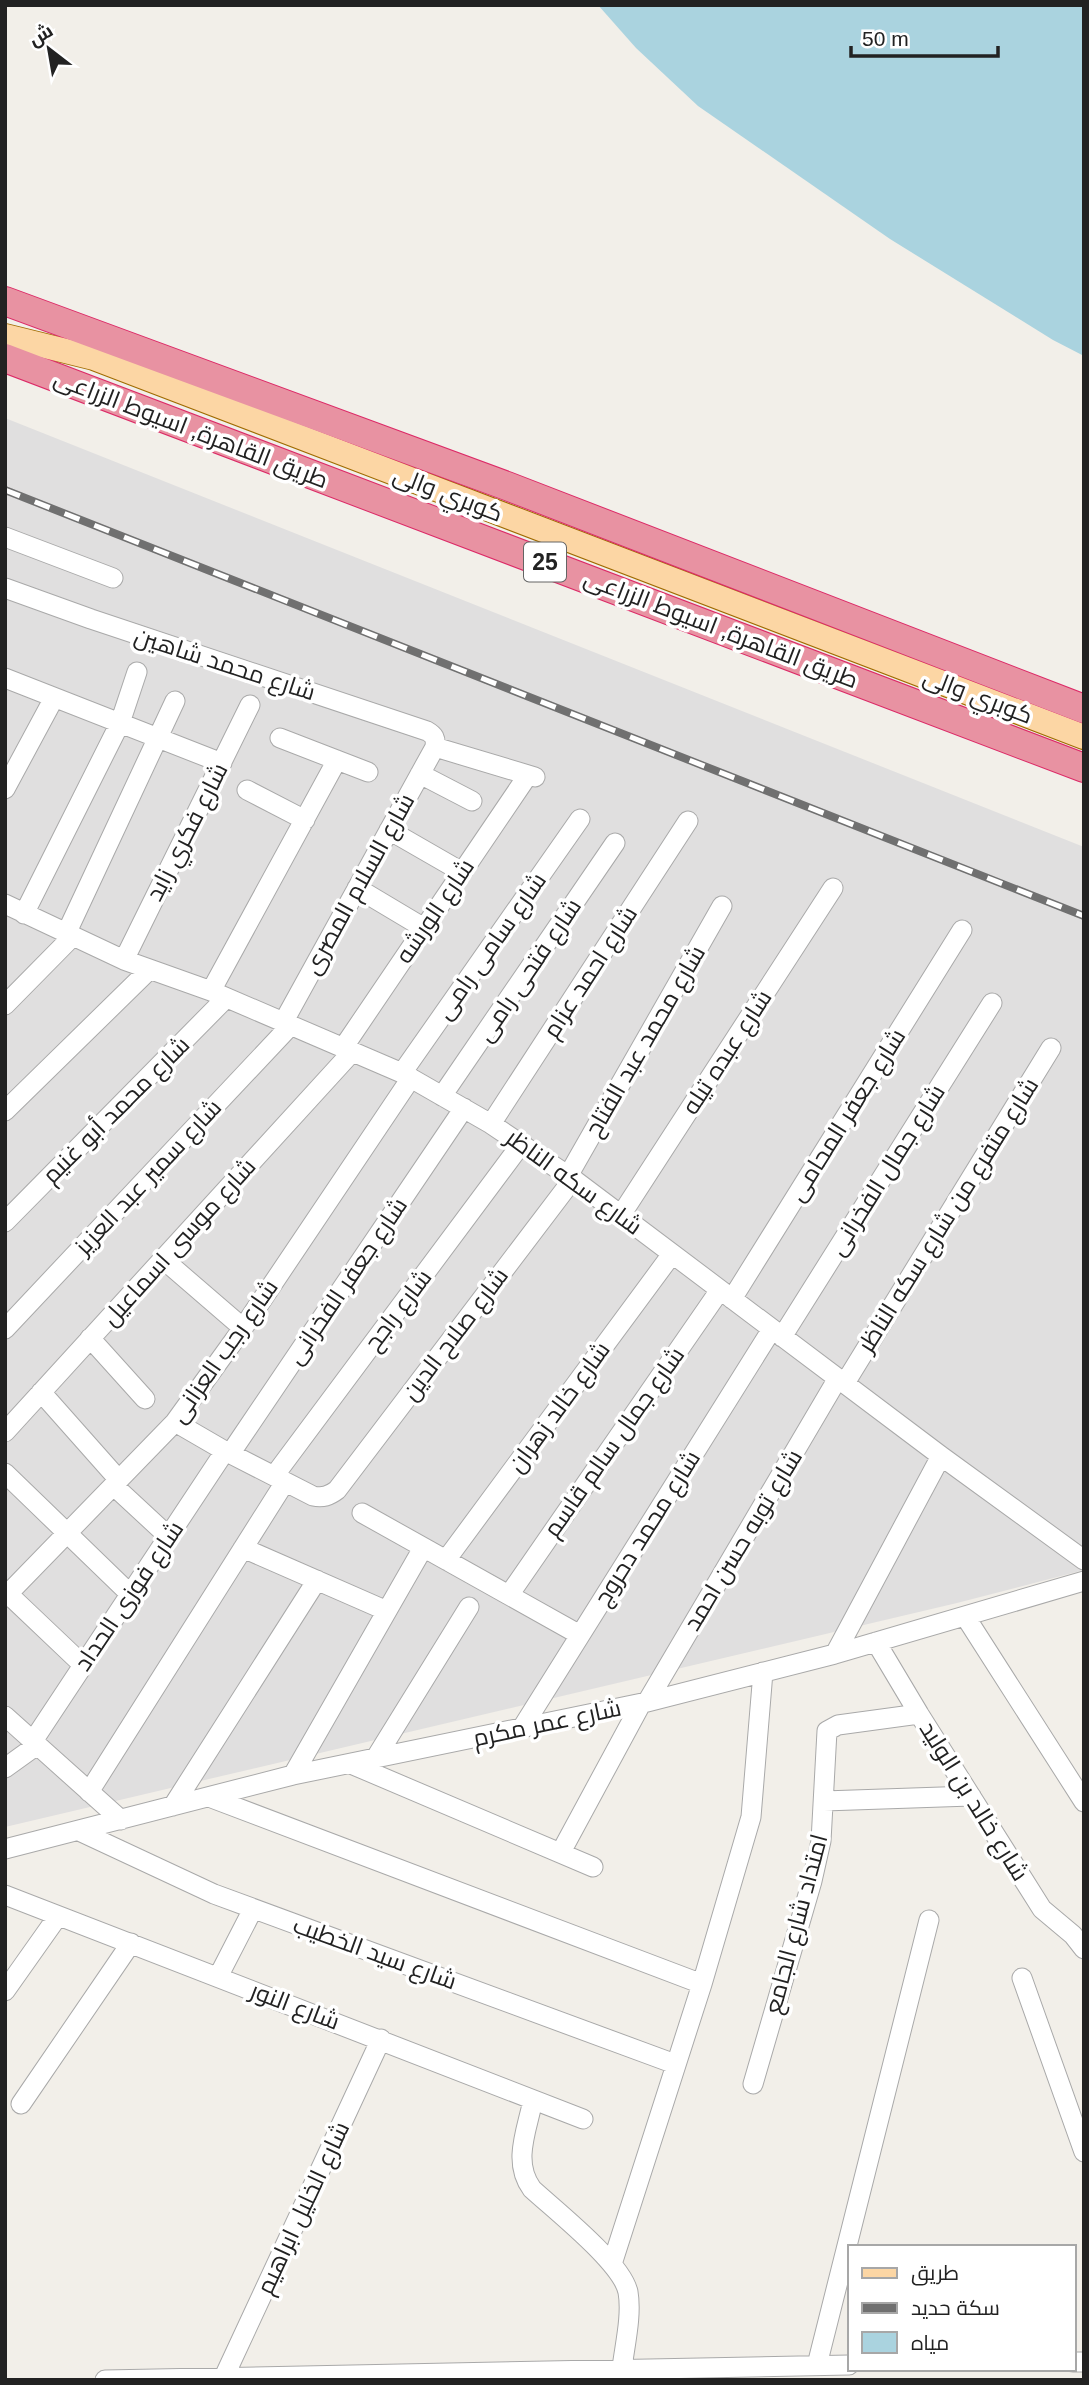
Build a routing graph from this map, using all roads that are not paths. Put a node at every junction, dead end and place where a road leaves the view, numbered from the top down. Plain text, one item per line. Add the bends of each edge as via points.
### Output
1 (5, 301) edge
2 (5, 326) edge
3 (5, 336) edge
4 (5, 358) edge
5 (622, 530) junction
6 (5, 537) edge
7 (113, 578) dead end
8 (5, 588) edge
9 (137, 672) dead end
10 (5, 678) edge
11 (54, 698) junction
12 (175, 701) dead end
13 (250, 705) dead end
14 (1084, 709) edge
15 (120, 723) junction
16 (1084, 737) edge
17 (158, 738) junction
18 (280, 738) dead end
19 (435, 747) junction
20 (337, 760) junction
21 (222, 763) junction
22 (1084, 768) edge
23 (368, 772) dead end
24 (420, 774) junction
25 (5, 789) edge
26 (247, 790) dead end
27 (472, 801) dead end
28 (580, 819) dead end
29 (305, 820) junction
30 (688, 821) dead end
31 (389, 830) junction
32 (615, 844) dead end
33 (462, 872) junction
34 (357, 888) junction
35 (833, 888) dead end
36 (5, 904) edge
37 (722, 906) dead end
38 (24, 914) junction
39 (424, 928) junction
40 (962, 930) dead end
41 (69, 935) junction
42 (124, 960) junction
43 (149, 970) junction
44 (219, 995) junction
45 (992, 1003) dead end
46 (5, 1005) edge
47 (288, 1023) junction
48 (1051, 1048) dead end
49 (347, 1050) junction
50 (406, 1075) junction
51 (442, 1096) junction
52 (464, 1108) junction
53 (5, 1111) edge
54 (491, 1124) junction
55 (522, 1143) junction
56 (571, 1177) junction
57 (621, 1215) junction
58 (5, 1222) edge
59 (672, 1254) junction
60 (163, 1259) junction
61 (726, 1294) junction
62 (243, 1328) junction
63 (5, 1329) edge
64 (777, 1333) junction
65 (90, 1338) junction
66 (841, 1380) junction
67 (41, 1392) junction
68 (145, 1399) dead end
69 (175, 1422) junction
70 (5, 1432) edge
71 (228, 1452) junction
72 (941, 1456) junction
73 (5, 1473) edge
74 (280, 1479) junction
75 (117, 1483) junction
76 (362, 1513) dead end
77 (68, 1534) junction
78 (168, 1536) junction
79 (243, 1548) junction
80 (423, 1548) junction
81 (446, 1560) junction
82 (1084, 1560) edge
83 (317, 1580) junction
84 (1084, 1581) edge
85 (6, 1594) edge
86 (130, 1594) junction
87 (509, 1595) junction
88 (469, 1607) dead end
89 (387, 1611) junction
90 (965, 1616) junction
91 (580, 1635) junction
92 (876, 1642) junction
93 (835, 1654) junction
94 (83, 1665) junction
95 (763, 1672) junction
96 (644, 1703) junction
97 (919, 1714) junction
98 (5, 1716) edge
99 (522, 1728) junction
100 (35, 1743) junction
101 (375, 1759) junction
102 (350, 1763) junction
103 (5, 1768) edge
104 (293, 1775) junction
105 (89, 1792) junction
106 (971, 1796) junction
107 (209, 1797) junction
108 (824, 1801) junction
109 (1084, 1802) edge
110 (173, 1806) junction
111 (121, 1820) junction
112 (79, 1831) junction
113 (5, 1849) edge
114 (561, 1852) junction
115 (593, 1867) dead end
116 (5, 1895) edge
117 (253, 1909) junction
118 (58, 1916) junction
119 (929, 1920) dead end
120 (131, 1943) junction
121 (1084, 1949) edge
122 (218, 1977) junction
123 (1022, 1978) dead end
124 (702, 1984) junction
125 (5, 1991) edge
126 (381, 2039) junction
127 (675, 2064) junction
128 (752, 2084) dead end
129 (533, 2100) junction
130 (21, 2104) dead end
131 (583, 2119) dead end
132 (1084, 2152) edge
133 (612, 2264) junction
134 (817, 2365) junction
135 (848, 2365) edge
136 (622, 2368) junction
137 (224, 2377) junction
138 (390, 2377) edge
139 (105, 2380) edge

1 - 5 highway, 25
2 - 5 main road, كوبري والى via 98,345 335,435
3 - 16 main road, كوبري والى via 94,358
4 - 22 highway, طريق القاهرة, اسيوط الزراعى / 25
5 - 14 highway, 25
6 - 7 street
8 - 19 street, شارع محمد شاهين via 427,731 436,740
9 - 15 street
10 - 11 street
11 - 15 street
11 - 25 street
12 - 17 street
13 - 21 street, شارع فكري زايد
15 - 17 street
15 - 38 street
17 - 21 street
17 - 41 street
18 - 20 street
19 - 24 street, شارع السلام المصرى
19 - 33 street, شارع الورشه via 532,776
20 - 23 street
20 - 29 street, شارع محمد أبو غنيم
21 - 42 street, شارع فكري زايد
24 - 27 street
24 - 31 street, شارع السلام المصرى
26 - 29 street
28 - 50 street, شارع سامى رامى
29 - 44 street, شارع محمد أبو غنيم
30 - 54 street, شارع احمد عزام
31 - 33 street
31 - 34 street, شارع السلام المصرى
32 - 51 street, شارع فتحى رامى
33 - 39 street, شارع الورشه
34 - 39 street
34 - 47 street, شارع السلام المصرى
35 - 57 street, شارع عبده تيله
36 - 38 street, شارع سكه الناظر
37 - 56 street, شارع محمد عبد الفتاح
38 - 41 street, شارع سكه الناظر
39 - 49 street, شارع الورشه
40 - 61 street, شارع جعفر المحامى
41 - 42 street, شارع سكه الناظر
41 - 46 street
42 - 43 street, شارع سكه الناظر
43 - 44 street, شارع سكه الناظر
43 - 53 street
44 - 47 street, شارع سكه الناظر
44 - 58 street, شارع محمد أبو غنيم
45 - 64 street, شارع جمال الفخرانى
47 - 49 street, شارع سكه الناظر
47 - 63 street, شارع سمير عبد العزيز
48 - 66 street, شارع متفرع من شارع سكه الناظر
49 - 50 street, شارع سكه الناظر
49 - 60 street, شارع موسى اسماعيل
50 - 51 street, شارع سكه الناظر
50 - 62 street, شارع رجب العزانى
51 - 52 street, شارع سكه الناظر
52 - 54 street, شارع سكه الناظر
52 - 71 street, شارع جعفر الفخرانى
54 - 55 street, شارع سكه الناظر
55 - 56 street, شارع سكه الناظر
55 - 74 street, شارع راجح
56 - 57 street, شارع سكه الناظر
56 - 74 street, شارع صلاح الدين via 337,1490 321,1498
57 - 59 street, شارع سكه الناظر
59 - 61 street, شارع سكه الناظر
59 - 81 street, شارع خالد زهران
60 - 62 street
60 - 65 street, شارع موسى اسماعيل
61 - 64 street, شارع سكه الناظر
61 - 87 street, شارع جمال سالم قاسم
62 - 69 street, شارع رجب العزانى
64 - 66 street, شارع سكه الناظر
64 - 91 street, شارع محمد دحروج
65 - 67 street, شارع موسى اسماعيل
65 - 68 street
66 - 72 street, شارع سكه الناظر
66 - 96 street, شارع توبه حسن احمد
67 - 70 street, شارع موسى اسماعيل
67 - 75 street
69 - 71 street
69 - 75 street, شارع رجب العزانى
71 - 74 street
71 - 78 street, شارع فوزى الحداد
72 - 82 street, شارع سكه الناظر
72 - 93 street
73 - 77 street
74 - 79 street, شارع راجح
75 - 77 street, شارع رجب العزانى
75 - 78 street
76 - 80 street
77 - 85 street, شارع رجب العزانى
77 - 86 street
78 - 86 street, شارع فوزى الحداد
79 - 83 street
79 - 105 street, شارع راجح
80 - 81 street
80 - 89 street
81 - 87 street
83 - 89 street
83 - 110 street
84 - 90 street, شارع عمر مكرم
85 - 94 street
86 - 94 street, شارع فوزى الحداد
87 - 91 street
88 - 101 street
89 - 104 street
90 - 92 street, شارع عمر مكرم
90 - 109 street
91 - 99 street, شارع محمد دحروج
92 - 93 street, شارع عمر مكرم
92 - 97 street, شارع خالد بن الوليد
93 - 95 street, شارع عمر مكرم
94 - 100 street, شارع فوزى الحداد
95 - 96 street, شارع عمر مكرم
95 - 124 street via 751,1817
96 - 99 street, شارع عمر مكرم
96 - 114 street, شارع توبه حسن احمد
97 - 106 street, شارع خالد بن الوليد
97 - 108 street, امتداد شارع الجامع via 832,1727 825,1737
98 - 100 street
99 - 101 street, شارع عمر مكرم
100 - 103 street
100 - 105 street
101 - 102 street, شارع عمر مكرم
102 - 104 street, شارع عمر مكرم
102 - 114 street
104 - 107 street, شارع عمر مكرم
105 - 111 street
106 - 108 street
106 - 121 street, شارع خالد بن الوليد via 1042,1909
107 - 110 street, شارع عمر مكرم
107 - 124 street
108 - 128 street, امتداد شارع الجامع via 812,1881
110 - 111 street, شارع عمر مكرم
111 - 112 street, شارع عمر مكرم
112 - 113 street, شارع عمر مكرم
112 - 117 street, شارع سيد الخطيب
114 - 115 street
116 - 118 street, شارع النور
117 - 122 street
117 - 127 street, شارع سيد الخطيب
118 - 120 street, شارع النور
118 - 125 street
119 - 134 street
120 - 122 street, شارع النور
120 - 130 street
122 - 126 street, شارع النور
123 - 132 street
124 - 127 street
126 - 129 street, شارع النور
126 - 137 street, شارع الخليل ابراهيم
127 - 133 street
129 - 131 street, شارع النور
129 - 133 street via 522,2153 524,2179
133 - 136 street via 628,2291
134 - 135 street
134 - 136 street
136 - 138 street
137 - 138 street
137 - 139 street

